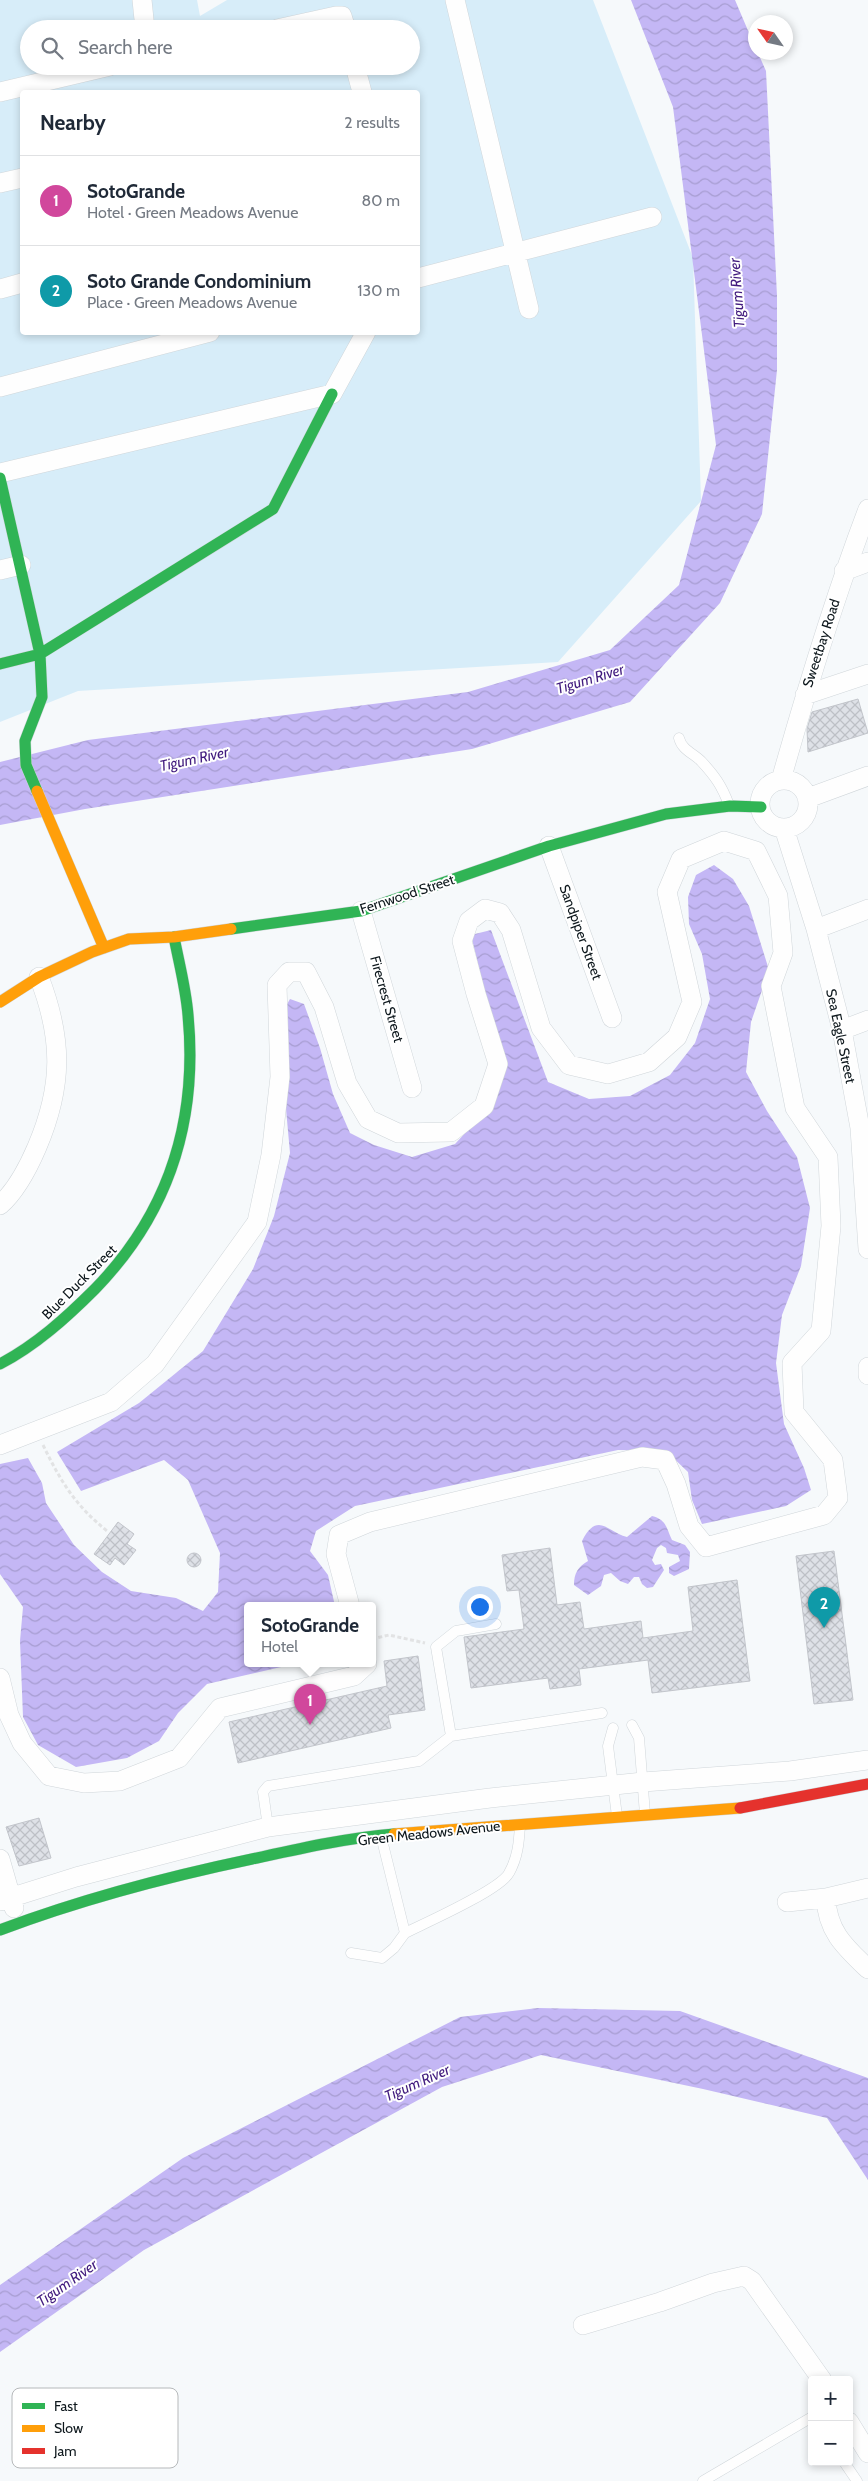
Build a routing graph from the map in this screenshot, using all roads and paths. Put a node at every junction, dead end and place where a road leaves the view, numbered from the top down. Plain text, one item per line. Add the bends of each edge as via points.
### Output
1 (142, 0) edge
2 (455, 0) edge
3 (145, 20) edge
4 (318, 20) edge
5 (343, 20) edge
6 (72, 75) edge
7 (357, 75) edge
8 (361, 90) edge
9 (0, 92) edge
10 (20, 178) edge
11 (0, 183) edge
12 (652, 217) dead end
13 (514, 253) junction
14 (420, 277) edge
15 (20, 284) edge
16 (0, 289) edge
17 (530, 309) dead end
18 (199, 335) edge
19 (364, 335) edge
20 (0, 387) edge
21 (332, 394) junction
22 (0, 474) edge
23 (0, 478) edge
24 (868, 509) edge
25 (868, 562) edge
26 (21, 566) junction
27 (0, 570) edge
28 (844, 571) junction
29 (40, 654) junction
30 (0, 664) edge
31 (868, 674) edge
32 (804, 695) junction
33 (679, 738) dead end
34 (868, 776) edge
35 (781, 780) junction
36 (808, 798) junction
37 (730, 806) junction
38 (761, 807) junction
39 (784, 828) junction
40 (549, 846) junction
41 (868, 909) edge
42 (361, 911) junction
43 (816, 929) junction
44 (174, 938) junction
45 (104, 948) junction
46 (39, 977) junction
47 (0, 1002) edge
48 (612, 1018) dead end
49 (868, 1020) edge
50 (842, 1030) junction
51 (412, 1088) dead end
52 (864, 1126) edge
53 (0, 1205) edge
54 (868, 1225) edge
55 (868, 1249) edge
56 (0, 1364) edge
57 (868, 1367) edge
58 (868, 1375) edge
59 (36, 1432) junction
60 (0, 1445) edge
61 (107, 1531) dead end
62 (349, 1602) edge
63 (496, 1624) dead end
64 (376, 1638) edge
65 (436, 1647) junction
66 (363, 1667) edge
67 (0, 1678) edge
68 (602, 1713) dead end
69 (632, 1725) dead end
70 (612, 1728) dead end
71 (451, 1736) junction
72 (868, 1760) edge
73 (643, 1782) junction
74 (868, 1784) edge
75 (612, 1787) junction
76 (645, 1815) junction
77 (618, 1818) junction
78 (520, 1825) junction
79 (268, 1827) junction
80 (381, 1836) junction
81 (0, 1859) edge
82 (868, 1888) edge
83 (826, 1898) junction
84 (6, 1899) edge
85 (787, 1902) dead end
86 (19, 1924) junction
87 (0, 1930) edge
88 (405, 1933) junction
89 (351, 1953) dead end
90 (868, 1969) edge
91 (583, 2325) dead end
92 (819, 2376) edge
93 (808, 2419) edge
94 (853, 2429) edge
95 (868, 2453) edge
96 (847, 2466) edge
97 (703, 2481) edge
98 (857, 2481) edge

1 - 3 street
2 - 13 street
4 - 5 street via 342,16
6 - 9 street
7 - 8 street
10 - 11 street
12 - 13 street
13 - 14 street
13 - 17 street
15 - 16 street
18 - 20 street
19 - 21 street
21 - 22 street
21 - 29 street via 273,509
23 - 26 street
24 - 28 street, Sweetbay Road
25 - 28 street
26 - 27 street
26 - 29 street
28 - 32 street, Sweetbay Road
29 - 30 street
29 - 45 street via 42,697 26,741 26,765
31 - 32 street
32 - 35 street, Sweetbay Road
33 - 37 lane via 683,747 722,784
34 - 36 street
35 - 36 street via 798,783
35 - 38 street via 763,793
36 - 39 street via 806,815 800,822
37 - 38 street, Fernwood Street
37 - 40 street, Fernwood Street via 666,814
38 - 39 street via 766,820
39 - 43 street, Sea Eagle Street
40 - 42 street, Fernwood Street
40 - 48 street, Sandpiper Street
41 - 43 street
42 - 44 street, Fernwood Street
42 - 51 street, Firecrest Street
43 - 50 street, Sea Eagle Street
44 - 45 street, Fernwood Street via 129,939
44 - 56 street, Blue Duck Street via 190,1026 189,1100 175,1164 149,1223 129,1254 49,1333
45 - 46 street, Fernwood Street
46 - 47 street, Fernwood Street
46 - 53 street via 54,1024 58,1053 56,1091 48,1121 29,1166
49 - 50 street
50 - 52 street, Sea Eagle Street
52 - 54 street, Sea Eagle Street
54 - 55 street, Sea Eagle Street
57 - 58 street
59 - 60 street
59 - 61 path via 64,1486
59 - 62 street via 111,1402 155,1364 257,1222 280,1077 277,985 288,972 306,972 324,1008 347,1083 368,1119 398,1133 451,1132 484,1106 498,1064 462,941 469,921 484,909 500,913 511,930 541,1028 569,1065 608,1074 649,1062 677,1037 692,1002 667,892 681,859 724,841 756,851 778,896 784,953 771,986 794,1108 828,1157 831,1226 821,1330 792,1363 794,1412 833,1460 838,1498 824,1515 706,1547 689,1526 665,1460 642,1457 370,1522 339,1535 336,1554
63 - 65 lane via 456,1631
64 - 65 path via 389,1635
65 - 71 lane
66 - 67 street via 354,1676 220,1708 179,1758 120,1781 84,1783 49,1776 22,1742 9,1715
68 - 71 lane
69 - 73 lane via 639,1738
70 - 75 lane via 608,1746
71 - 79 lane via 419,1761 268,1786 263,1792
72 - 73 street, Green Meadows Avenue via 790,1771
73 - 75 street, Green Meadows Avenue
73 - 76 lane
74 - 76 street, Green Meadows Avenue via 732,1809
75 - 77 lane
75 - 79 street, Green Meadows Avenue via 398,1809
76 - 77 street, Green Meadows Avenue
77 - 78 street, Green Meadows Avenue
78 - 80 street, Green Meadows Avenue
78 - 88 lane via 518,1853 508,1876 462,1906
79 - 84 street, Green Meadows Avenue
80 - 86 street, Green Meadows Avenue via 282,1852 171,1876 58,1908
80 - 88 lane
81 - 84 street
82 - 83 street
83 - 85 street
83 - 90 street via 826,1916 835,1934
84 - 86 street
86 - 87 street, Green Meadows Avenue
88 - 89 lane via 382,1958
91 - 92 street via 744,2276 752,2281
93 - 97 lane
94 - 95 street
96 - 98 lane

